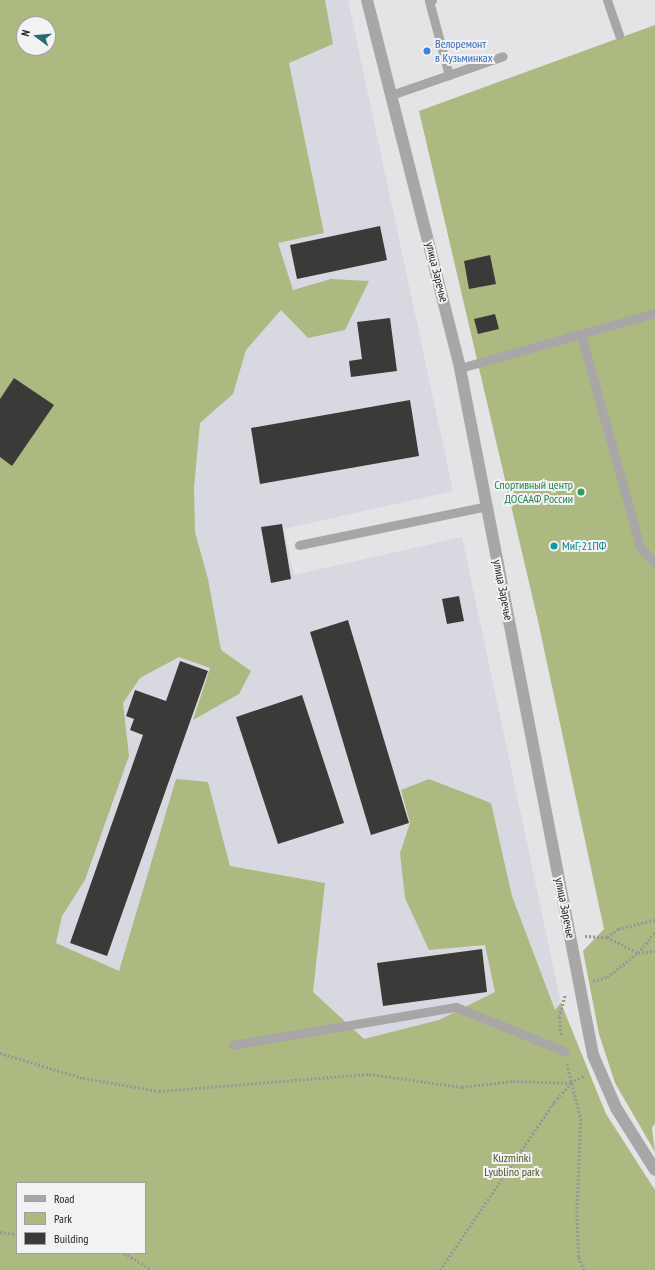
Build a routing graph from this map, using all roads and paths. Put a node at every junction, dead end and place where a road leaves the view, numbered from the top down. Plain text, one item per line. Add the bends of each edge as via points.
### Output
1 (367, 0) edge
2 (432, 0) edge
3 (607, 0) edge
4 (619, 35) dead end
5 (504, 56) dead end
6 (449, 75) junction
7 (394, 94) junction
8 (655, 314) edge
9 (580, 335) junction
10 (460, 368) junction
11 (487, 506) junction
12 (299, 545) dead end
13 (655, 563) edge
14 (655, 920) edge
15 (655, 932) edge
16 (607, 937) junction
17 (571, 940) junction
18 (655, 951) edge
19 (638, 952) junction
20 (579, 984) junction
21 (233, 1045) dead end
22 (564, 1051) junction
23 (0, 1053) edge
24 (598, 1068) junction
25 (571, 1083) junction
26 (655, 1170) edge
27 (0, 1232) edge
28 (16, 1234) edge
29 (126, 1254) edge
30 (152, 1270) edge
31 (440, 1270) edge
32 (584, 1270) edge

1 - 7 street, улица Заречье
2 - 6 lane via 429,1
3 - 4 lane
5 - 6 lane
6 - 7 lane
7 - 10 street, улица Заречье
8 - 9 lane
9 - 10 lane
9 - 13 lane via 640,547
10 - 11 street, улица Заречье
11 - 12 lane
11 - 17 street, улица Заречье
14 - 16 path via 618,929
15 - 19 path
16 - 17 path via 594,934
16 - 19 path
17 - 20 street, улица Заречье
18 - 19 path
19 - 20 path via 607,977
20 - 22 path via 564,996 559,1017
20 - 24 street, улица Заречье
21 - 22 lane via 456,1006
22 - 25 path
23 - 25 path via 83,1078 159,1092 369,1074 462,1088 513,1081
24 - 25 path
24 - 26 street, улица Заречье via 616,1108
25 - 31 path via 554,1102
25 - 32 path via 581,1119 577,1215 579,1257
27 - 28 path
29 - 30 path

